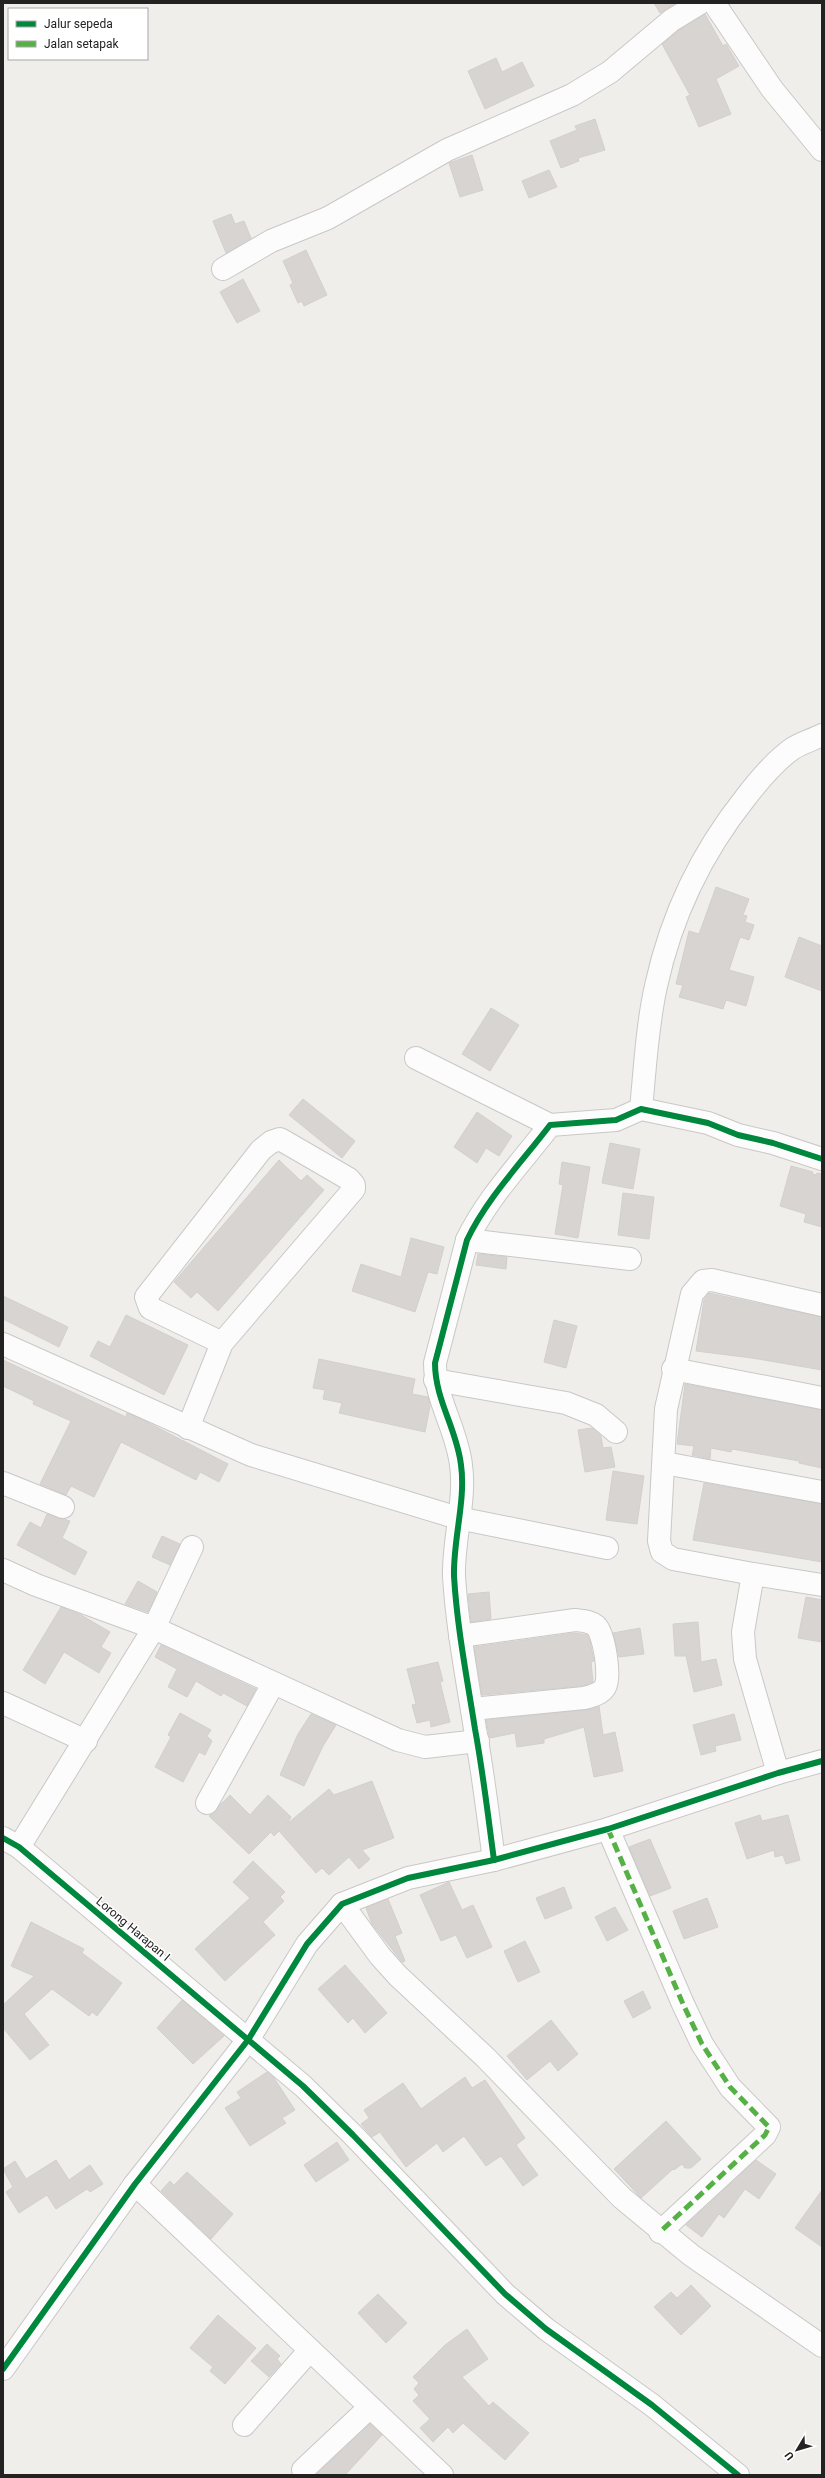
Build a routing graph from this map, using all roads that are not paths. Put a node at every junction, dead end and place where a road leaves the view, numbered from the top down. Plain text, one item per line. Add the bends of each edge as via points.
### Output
1 (700, 3) edge
2 (714, 3) edge
3 (822, 150) edge
4 (223, 269) dead end
5 (822, 735) edge
6 (416, 1058) dead end
7 (641, 1109) junction
8 (550, 1125) junction
9 (822, 1159) edge
10 (467, 1240) junction
11 (630, 1259) dead end
12 (822, 1305) edge
13 (222, 1343) junction
14 (3, 1344) edge
15 (673, 1369) junction
16 (435, 1380) junction
17 (822, 1398) edge
18 (188, 1428) junction
19 (616, 1432) dead end
20 (664, 1463) junction
21 (3, 1483) edge
22 (822, 1492) edge
23 (63, 1507) dead end
24 (458, 1518) junction
25 (192, 1548) dead end
26 (607, 1548) dead end
27 (3, 1570) edge
28 (752, 1574) junction
29 (822, 1585) edge
30 (154, 1628) junction
31 (460, 1636) junction
32 (273, 1684) junction
33 (3, 1703) edge
34 (472, 1709) junction
35 (86, 1741) junction
36 (478, 1741) junction
37 (822, 1761) edge
38 (778, 1773) junction
39 (207, 1803) dead end
40 (608, 1829) junction
41 (11, 1842) edge
42 (494, 1860) junction
43 (342, 1904) junction
44 (248, 2040) junction
45 (135, 2184) junction
46 (660, 2232) junction
47 (822, 2346) edge
48 (310, 2350) junction
49 (3, 2369) edge
50 (370, 2407) junction
51 (244, 2425) dead end
52 (304, 2470) dead end
53 (442, 2475) edge
54 (738, 2475) edge

1 - 4 street via 666,25 610,72 572,95 447,150 328,218 271,242
2 - 3 street via 772,89
5 - 7 street via 792,749 762,776 724,824 697,872 665,949 656,988
6 - 8 street
7 - 8 street via 616,1120
7 - 9 street via 708,1123 738,1135 773,1142
8 - 10 street via 490,1201
10 - 11 street
10 - 16 street via 435,1363
12 - 15 street via 712,1280 704,1281 692,1294
13 - 13 street via 354,1189 349,1179 280,1139 261,1150 146,1297 150,1308
13 - 18 street
14 - 18 street
15 - 17 street
15 - 20 street via 663,1433
16 - 19 street via 566,1403 596,1415
16 - 24 street via 462,1465
18 - 24 street via 251,1455
20 - 22 street
20 - 28 street via 658,1541 662,1552 673,1559
21 - 23 street
24 - 26 street
24 - 31 street via 454,1575
25 - 30 street
27 - 30 street via 36,1585
28 - 29 street
28 - 38 street via 743,1632 745,1659
30 - 32 street
30 - 35 street
31 - 34 street
31 - 34 street via 575,1620 586,1621 596,1626 602,1636 608,1675 605,1687 597,1695
32 - 36 street via 412,1745 440,1747
32 - 39 street
33 - 35 street
34 - 36 street
35 - 41 street
36 - 42 street
37 - 38 street
38 - 40 street
40 - 42 street
40 - 46 street via 702,2044 730,2087 769,2127 765,2135
41 - 44 street, Lorong Harapan I
42 - 43 street via 408,1878
43 - 44 street via 307,1944
43 - 46 street via 398,1976 485,2057 622,2198
44 - 45 street
44 - 54 street, Lorong Harapan I via 303,2086 353,2135 505,2294 546,2329 652,2405
45 - 48 street
45 - 49 street
46 - 47 street
48 - 50 street
48 - 51 street
50 - 52 street
50 - 53 street

